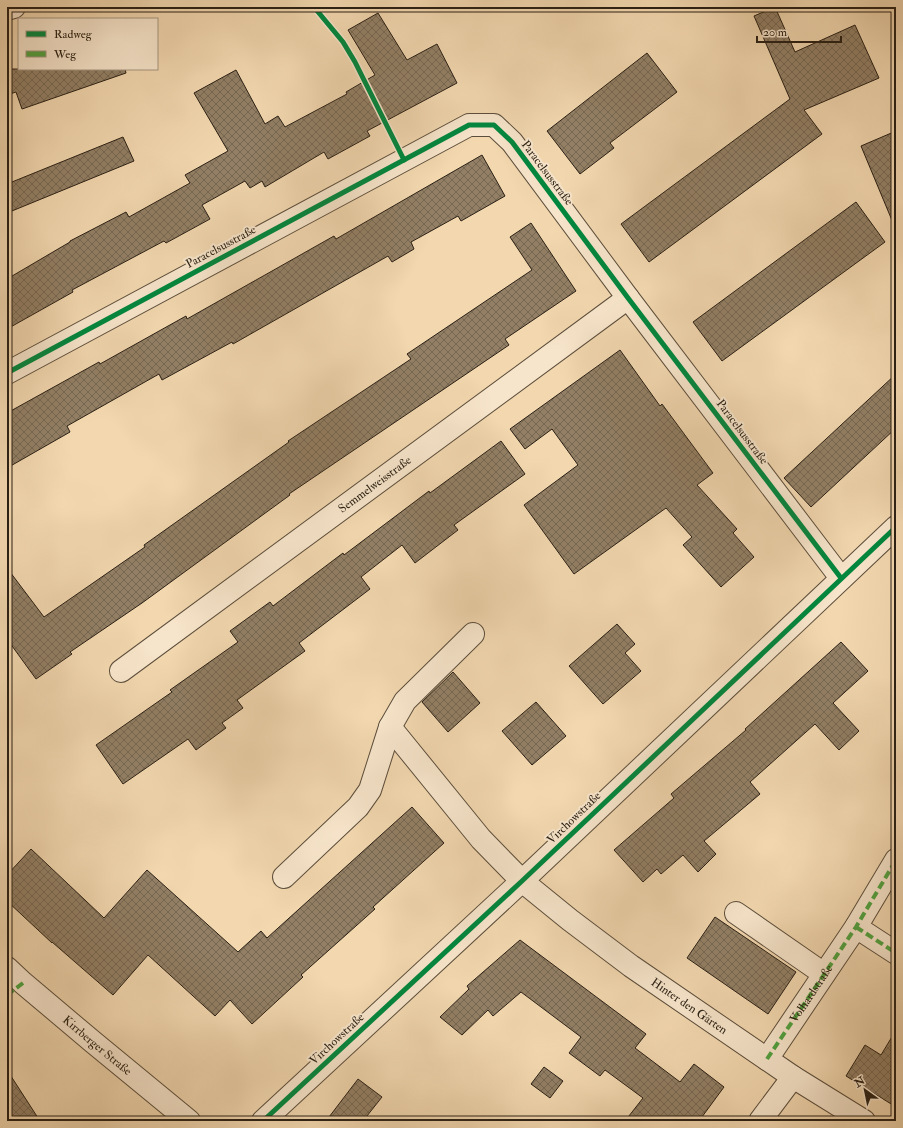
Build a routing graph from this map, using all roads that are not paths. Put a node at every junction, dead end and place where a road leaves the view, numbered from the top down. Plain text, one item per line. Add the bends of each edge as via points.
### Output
1 (14, 7) edge
2 (7, 9) edge
3 (628, 298) junction
4 (7, 373) edge
5 (896, 527) edge
6 (841, 578) junction
7 (473, 634) dead end
8 (121, 671) dead end
9 (390, 727) junction
10 (896, 860) edge
11 (284, 876) dead end
12 (522, 881) junction
13 (736, 913) dead end
14 (856, 927) junction
15 (896, 954) edge
16 (7, 968) edge
17 (824, 974) junction
18 (767, 1059) junction
19 (793, 1077) junction
20 (189, 1121) edge
21 (263, 1121) edge
22 (760, 1121) edge
23 (864, 1121) edge

1 - 2 street
3 - 4 street, Paracelsusstraße via 512,142 494,125 468,125
3 - 6 street, Paracelsusstraße
3 - 8 street, Semmelweisstraße
5 - 6 street, Virchowstraße
6 - 12 street, Virchowstraße
7 - 9 street via 405,701
9 - 11 street via 370,790 358,807
9 - 12 street, Hinter den Gärten via 481,839
10 - 14 street, Volhardstraße
12 - 18 street, Hinter den Gärten via 631,966
12 - 21 street, Virchowstraße
13 - 17 street
14 - 15 street
14 - 17 street, Volhardstraße
16 - 20 street, Kirrberger Straße via 75,1028
17 - 18 street, Volhardstraße
18 - 19 street, Hinter den Gärten
19 - 22 street
19 - 23 street, Hinter den Gärten

